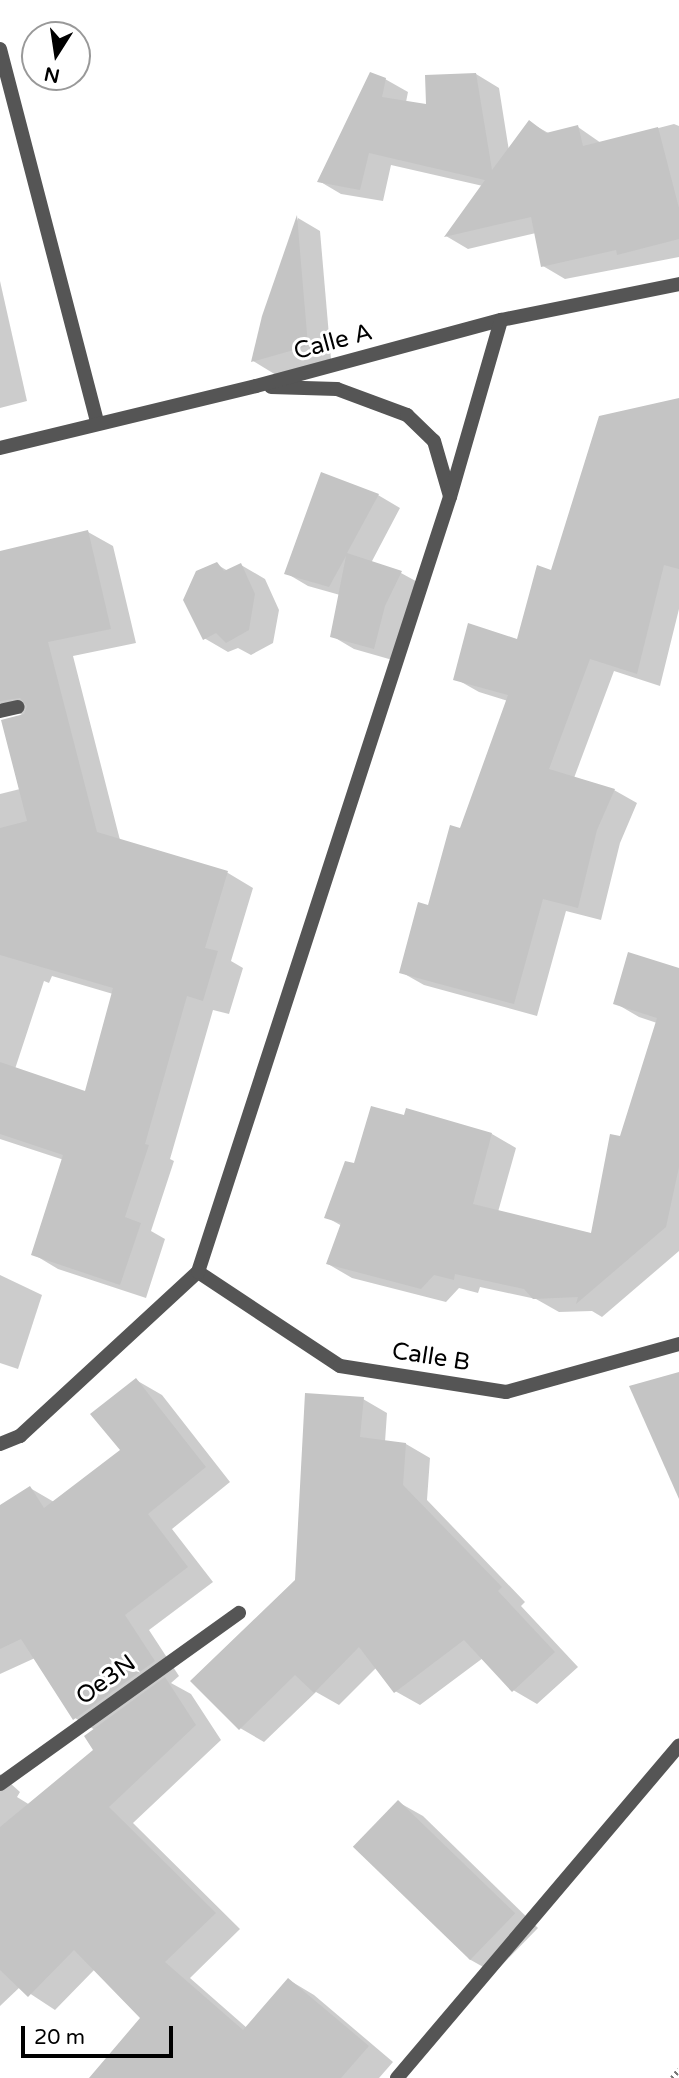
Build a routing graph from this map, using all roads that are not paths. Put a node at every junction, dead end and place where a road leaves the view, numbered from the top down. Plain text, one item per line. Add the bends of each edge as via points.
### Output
1 (0, 50) edge
2 (679, 284) edge
3 (501, 320) junction
4 (256, 386) junction
5 (97, 422) junction
6 (0, 448) edge
7 (450, 497) junction
8 (18, 707) dead end
9 (0, 711) edge
10 (198, 1272) junction
11 (679, 1344) edge
12 (0, 1444) edge
13 (239, 1613) dead end
14 (679, 1746) edge
15 (0, 1784) edge
16 (397, 2078) edge

1 - 5 street
2 - 3 street, Calle A
3 - 4 street, Calle A
3 - 7 street
4 - 5 street, Calle A
4 - 7 street via 337,389 407,415 434,441
5 - 6 street, Calle A
7 - 10 street
8 - 9 street
10 - 11 street, Calle B via 340,1366 506,1392
10 - 12 street via 20,1436
13 - 15 street, Oe3N
14 - 16 street

